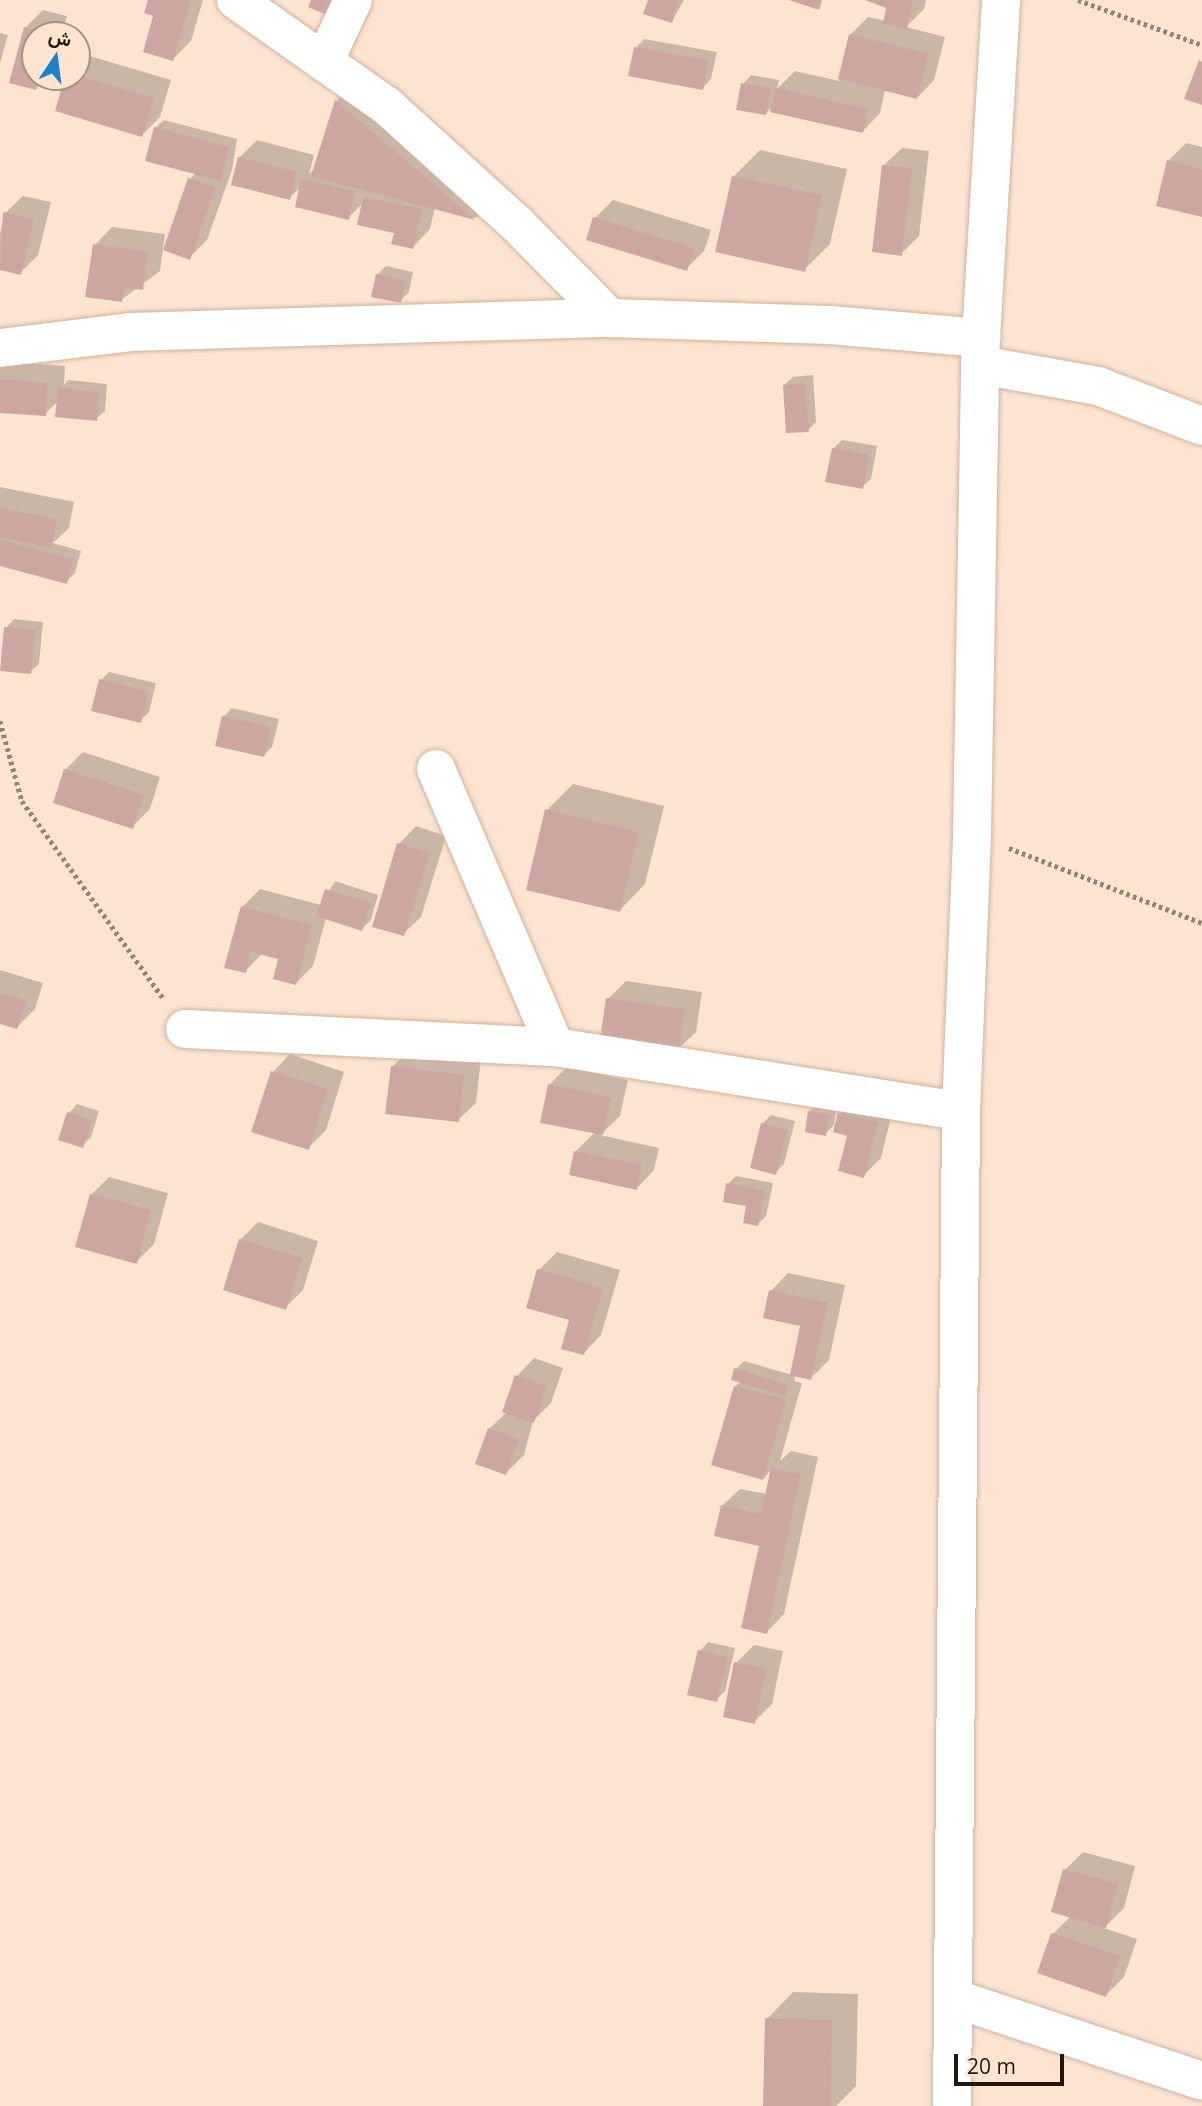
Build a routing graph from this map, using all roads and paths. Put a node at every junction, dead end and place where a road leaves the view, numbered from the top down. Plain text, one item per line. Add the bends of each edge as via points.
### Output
1 (236, 0) edge
2 (353, 0) edge
3 (1001, 0) edge
4 (1078, 0) edge
5 (1202, 45) edge
6 (324, 62) junction
7 (610, 318) junction
8 (0, 348) edge
9 (980, 352) junction
10 (1202, 426) edge
11 (0, 721) edge
12 (436, 769) dead end
13 (972, 834) junction
14 (1202, 923) edge
15 (185, 1029) joint
16 (555, 1047) junction
17 (961, 1111) junction
18 (953, 1998) junction
19 (1202, 2081) edge
20 (952, 2106) edge

1 - 6 main road
2 - 6 main road
3 - 9 main road
4 - 5 path
6 - 7 main road via 388,107 516,223
7 - 8 main road via 130,332
7 - 9 main road via 830,325
9 - 10 main road via 1098,386
9 - 13 main road
11 - 15 path via 22,801
12 - 16 main road
13 - 14 path
13 - 17 main road
15 - 16 main road
16 - 17 main road
17 - 18 main road
18 - 19 main road
18 - 20 main road

